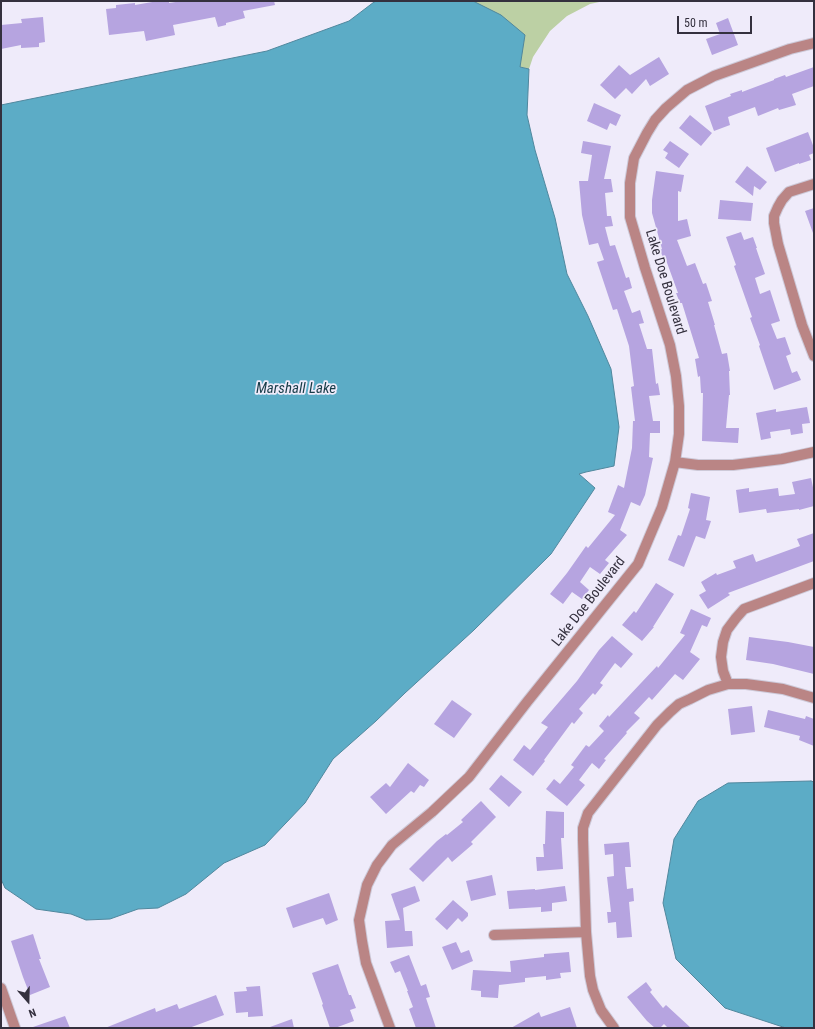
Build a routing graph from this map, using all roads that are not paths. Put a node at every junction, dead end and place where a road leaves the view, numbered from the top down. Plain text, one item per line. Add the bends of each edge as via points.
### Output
1 (814, 43) edge
2 (814, 184) edge
3 (814, 356) edge
4 (814, 452) edge
5 (675, 462) junction
6 (814, 583) edge
7 (728, 684) junction
8 (814, 698) edge
9 (586, 932) junction
10 (494, 935) dead end
11 (1, 988) edge
12 (15, 1028) edge
13 (390, 1028) edge
14 (614, 1028) edge

1 - 5 street, Lake Doe Boulevard via 714,76 687,90 656,120 634,158 630,183 630,217 670,345 676,376 679,434
2 - 3 street via 789,192 774,216 774,231
4 - 5 street via 733,465 712,466
5 - 13 street, Lake Doe Boulevard via 662,507 638,564 469,777 392,845 377,865 367,885 359,920 366,962
6 - 7 street via 744,609 736,618 727,630 721,657
7 - 8 street via 783,689
7 - 9 street via 708,690 679,704 670,712 588,813 583,828
9 - 10 street
9 - 14 street via 593,990 601,1010
11 - 12 street

